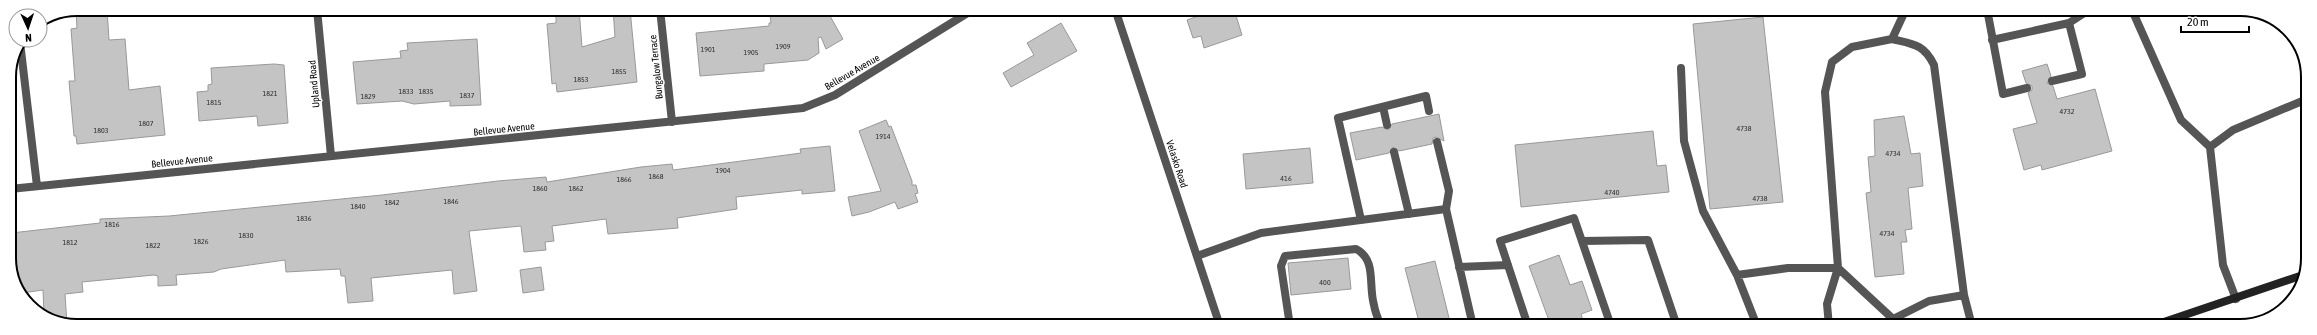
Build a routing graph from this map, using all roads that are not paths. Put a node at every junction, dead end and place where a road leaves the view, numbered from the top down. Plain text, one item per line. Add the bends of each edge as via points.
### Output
1 (318, 16) edge
2 (661, 16) edge
3 (963, 16) edge
4 (1117, 16) edge
5 (1903, 16) edge
6 (1988, 16) edge
7 (2080, 16) edge
8 (2135, 16) edge
9 (2069, 23) junction
10 (1892, 39) junction
11 (1992, 40) junction
12 (21, 53) edge
13 (1681, 68) dead end
14 (2052, 82) dead end
15 (2027, 88) dead end
16 (2301, 101) edge
17 (1383, 107) junction
18 (1429, 111) dead end
19 (672, 122) junction
20 (1387, 125) dead end
21 (1437, 142) dead end
22 (2210, 147) junction
23 (1394, 152) dead end
24 (331, 156) junction
25 (37, 186) junction
26 (16, 188) edge
27 (1446, 209) junction
28 (1409, 214) junction
29 (1361, 220) junction
30 (1582, 241) junction
31 (1196, 256) junction
32 (1508, 265) junction
33 (1459, 267) junction
34 (1838, 268) junction
35 (1737, 275) junction
36 (2298, 277) edge
37 (1964, 295) junction
38 (2236, 299) junction
39 (1218, 319) edge
40 (1289, 319) edge
41 (1378, 319) edge
42 (1471, 319) edge
43 (1526, 319) edge
44 (1609, 319) edge
45 (1674, 319) edge
46 (1754, 319) edge
47 (1828, 319) edge
48 (1891, 319) edge
49 (1899, 319) edge
50 (1970, 319) edge
51 (2174, 319) edge

1 - 24 street, Upland Road
2 - 19 street, Bungalow Terrace
3 - 19 street, Bellevue Avenue via 836,94 803,108
4 - 31 street, Velasko Road
5 - 10 street
6 - 11 street
7 - 9 street
8 - 22 street via 2181,120
9 - 11 street
9 - 14 street via 2082,74
10 - 34 street via 1852,46 1832,62 1826,92
10 - 37 street via 1913,44 1927,51 1934,65
11 - 15 street via 2003,94
12 - 25 street
13 - 35 street via 1686,148 1703,211
16 - 22 street via 2232,130
17 - 18 street via 1426,96
17 - 20 street
17 - 29 street via 1338,118
19 - 24 street, Bellevue Avenue
21 - 27 street via 1449,192
22 - 38 street via 2223,265
23 - 28 street
24 - 25 street, Bellevue Avenue
25 - 26 street, Bellevue Avenue
27 - 28 street
27 - 33 street
28 - 29 street
29 - 31 street via 1261,233
30 - 32 street via 1574,218 1500,241
30 - 44 street
30 - 45 street via 1648,240
31 - 39 street, Velasko Road
32 - 33 street
32 - 43 street
33 - 42 street
34 - 35 street via 1788,268
34 - 47 street via 1827,304
34 - 48 street
35 - 46 street
36 - 38 main road
37 - 49 street via 1929,301
37 - 50 street
38 - 51 main road
40 - 41 street via 1281,266 1285,256 1356,249 1364,254 1370,266 1373,304

